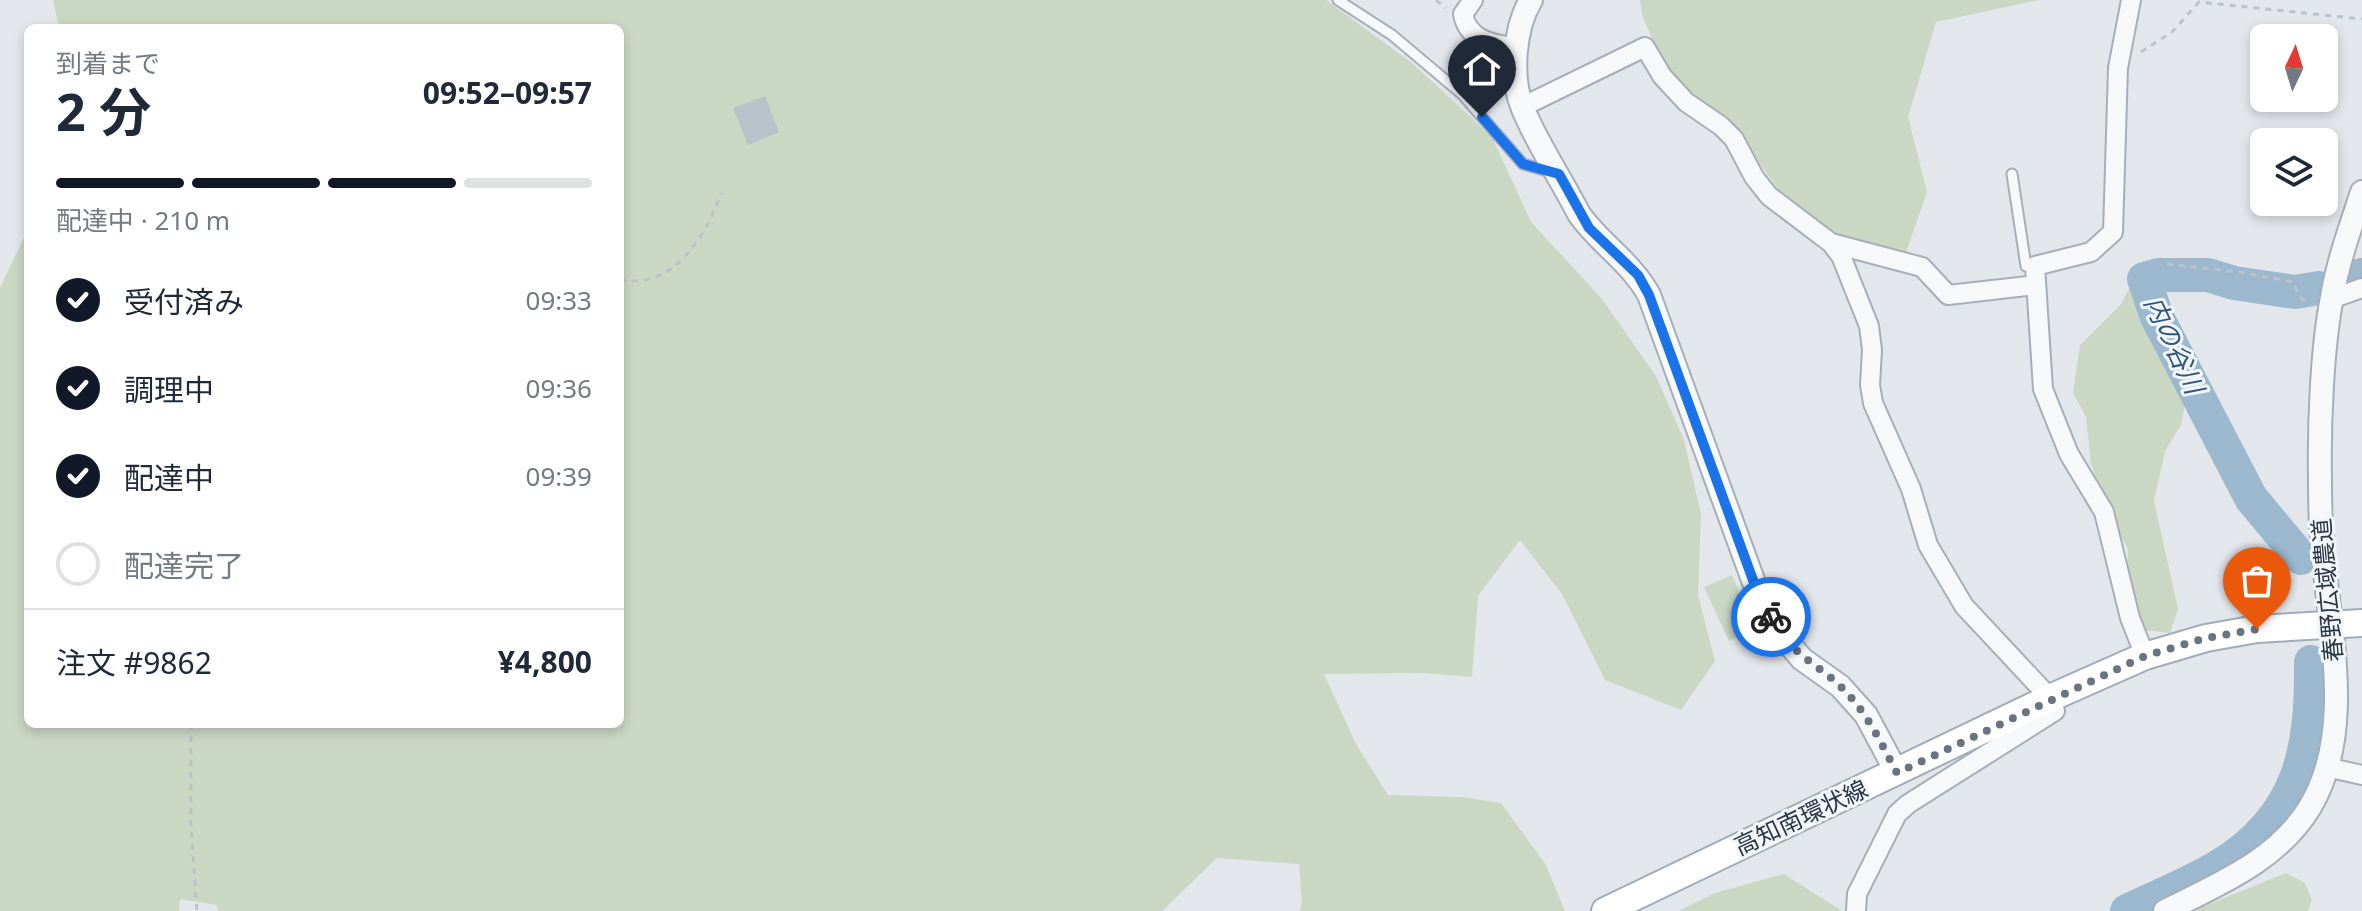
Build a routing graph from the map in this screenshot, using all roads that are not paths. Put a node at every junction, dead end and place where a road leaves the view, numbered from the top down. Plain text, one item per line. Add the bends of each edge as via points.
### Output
1 (1338, 0) edge
2 (1473, 0) edge
3 (1531, 0) edge
4 (2131, 0) edge
5 (1517, 48) junction
6 (1522, 107) junction
7 (1559, 174) junction
8 (2012, 174) dead end
9 (2362, 192) edge
10 (1831, 243) junction
11 (2036, 276) junction
12 (2362, 288) edge
13 (2331, 299) junction
14 (2362, 623) edge
15 (2332, 625) junction
16 (2145, 656) junction
17 (2050, 698) junction
18 (2326, 767) junction
19 (1897, 773) junction
20 (2362, 775) edge
21 (1605, 911) edge
22 (1856, 911) edge
23 (2165, 911) edge

1 - 7 lane via 1392,35 1462,94 1523,164
2 - 5 street via 1463,14 1465,26 1487,43
3 - 5 street
4 - 11 street via 2118,68 2113,232 2091,252
5 - 6 street
6 - 7 street
6 - 10 street via 1645,47 1686,102 1734,139 1769,196
7 - 19 street via 1589,228 1638,275 1649,295 1753,580 1777,630 1866,715
8 - 11 lane via 2026,266
9 - 13 street, 春野広域農道
10 - 11 street via 1922,267 1948,295
10 - 17 street via 1869,326 1873,403 1911,489 1928,545 1964,606
11 - 16 street via 2043,389 2069,454 2104,512 2130,618
12 - 13 street
13 - 15 street, 春野広域農道 via 2320,474
14 - 15 main road, 高知南環状線
15 - 16 main road, 高知南環状線 via 2257,629
15 - 18 street, 春野広域農道 via 2335,721
16 - 17 main road, 高知南環状線
17 - 19 main road, 高知南環状線
17 - 22 street via 2055,711 1897,814 1857,894
18 - 20 street
18 - 23 street, 春野広域農道 via 2311,806 2277,849
19 - 21 main road, 高知南環状線

